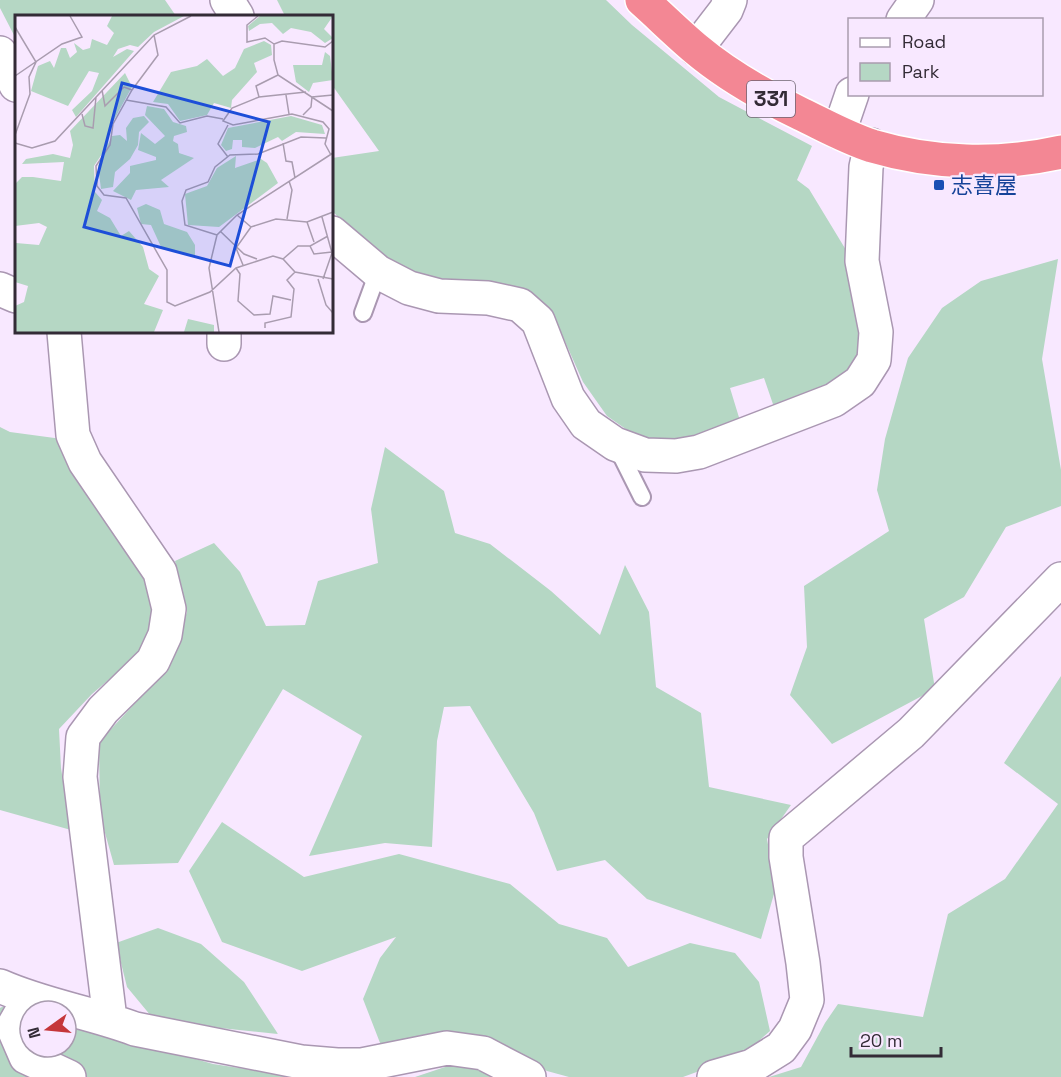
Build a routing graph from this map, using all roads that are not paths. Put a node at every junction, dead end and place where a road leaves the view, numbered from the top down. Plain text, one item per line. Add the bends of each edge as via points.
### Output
1 (227, 0) edge
2 (642, 0) edge
3 (730, 0) edge
4 (917, 0) edge
5 (236, 15) edge
6 (904, 18) edge
7 (696, 49) junction
8 (0, 53) edge
9 (15, 84) edge
10 (851, 96) edge
11 (839, 132) junction
12 (871, 146) junction
13 (1061, 152) edge
14 (333, 234) edge
15 (378, 272) junction
16 (0, 289) edge
17 (15, 296) edge
18 (363, 314) dead end
19 (64, 333) edge
20 (615, 444) junction
21 (642, 497) dead end
22 (1061, 579) edge
23 (15, 993) edge
24 (110, 1019) junction
25 (69, 1077) edge
26 (529, 1077) edge
27 (714, 1077) edge

1 - 5 street
2 - 7 highway, 331
3 - 7 street
4 - 6 street
7 - 11 highway, 331 via 771,99
8 - 9 street
10 - 11 street
11 - 12 highway, 331
12 - 13 highway, 331 via 922,157 990,162
12 - 20 street via 866,167 862,261 876,332 874,360 860,382 834,400 699,452 645,455
14 - 15 street
15 - 18 lane
15 - 20 street via 409,288 439,296 488,298 520,305 537,321 568,398 586,424
16 - 17 street
19 - 24 street via 73,435 85,462 160,572 169,609 165,634 153,661 103,710 83,737 80,777
20 - 21 lane
22 - 27 street via 911,733 786,838 807,1000 795,1029 781,1048 752,1066
23 - 24 street
23 - 25 street via 13,1027 26,1058
24 - 26 street via 135,1029 301,1062 362,1065 447,1048 483,1053

